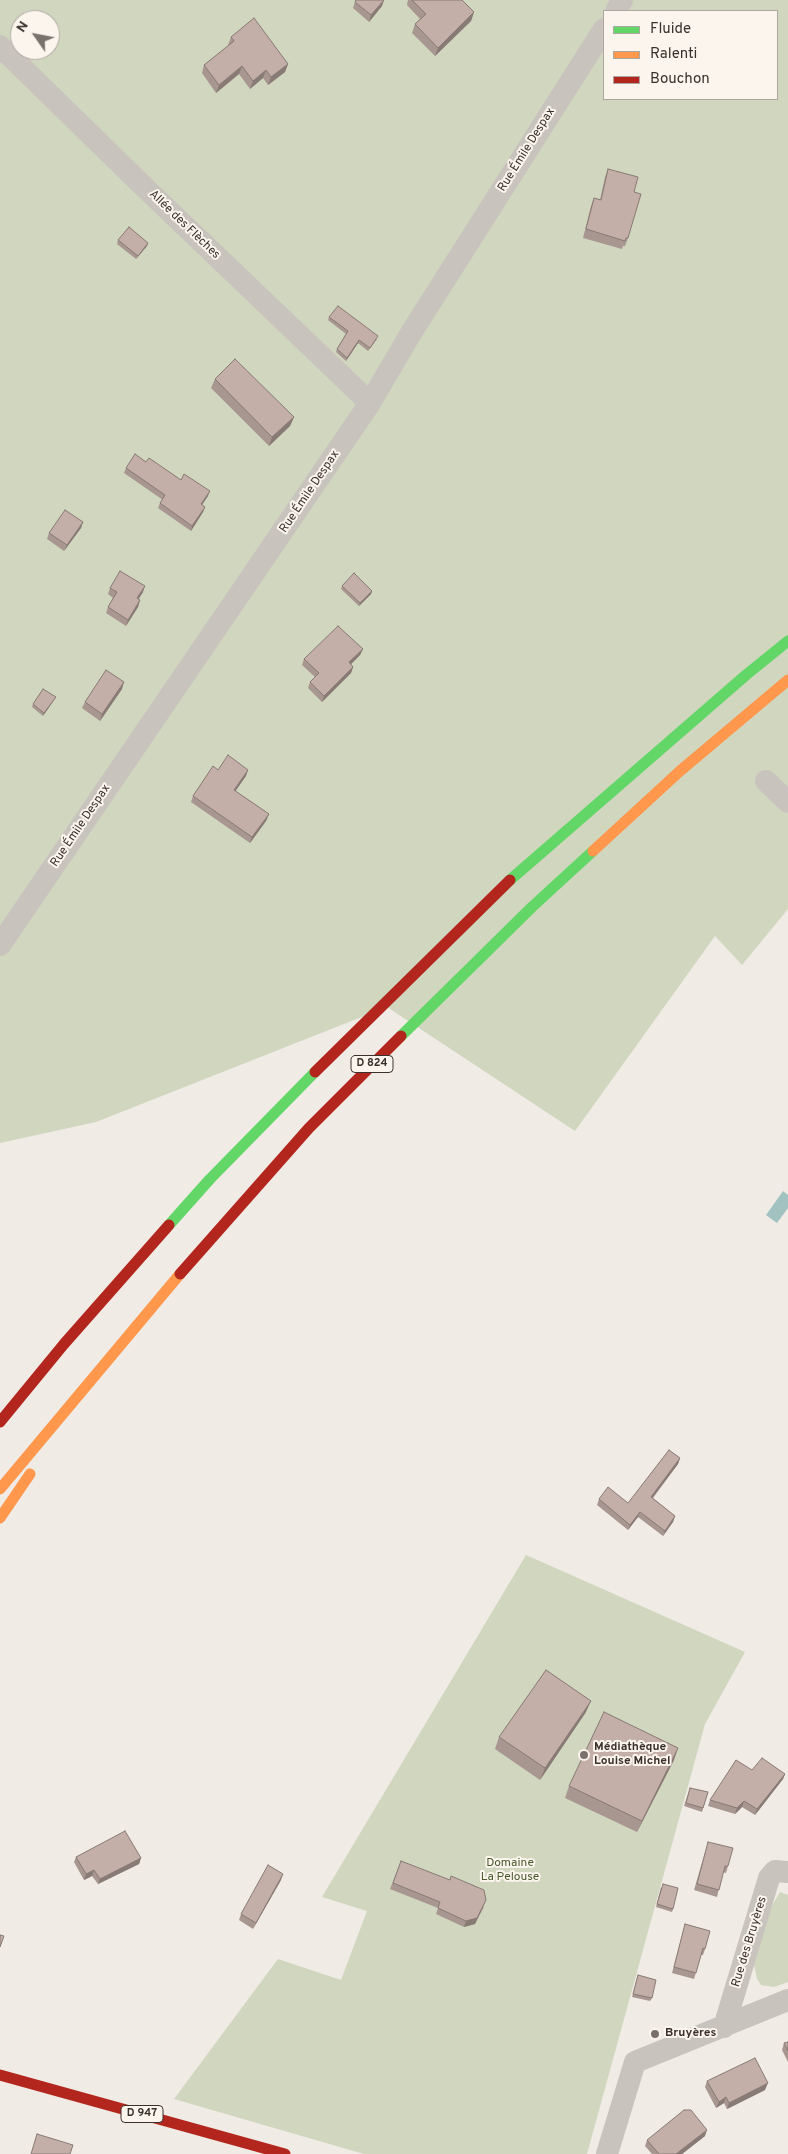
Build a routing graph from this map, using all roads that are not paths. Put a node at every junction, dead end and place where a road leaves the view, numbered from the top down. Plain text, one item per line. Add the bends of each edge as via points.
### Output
1 (603, 31) edge
2 (0, 46) edge
3 (370, 403) junction
4 (788, 641) edge
5 (788, 680) edge
6 (766, 780) dead end
7 (788, 802) edge
8 (0, 944) edge
9 (140, 1257) junction
10 (54, 1337) dead end
11 (104, 1363) junction
12 (0, 1422) edge
13 (0, 1489) edge
14 (0, 1518) edge
15 (788, 1872) edge
16 (788, 2000) edge
17 (724, 2027) junction
18 (0, 2075) edge
19 (285, 2154) edge
20 (607, 2154) edge

1 - 3 street, Rue Émile Despax
2 - 3 street, Allée des Flèches
3 - 8 street, Rue Émile Despax
4 - 9 main road, D 824 via 511,878 283,1103
5 - 11 main road, D 824 via 603,841 384,1052 309,1128
6 - 7 street
9 - 10 main road
9 - 12 main road, D 824
11 - 13 main road, D 824
11 - 14 main road
15 - 17 street, Rue des Bruyères via 775,1871 769,1878
16 - 17 street
17 - 20 street via 635,2062
18 - 19 main road, D 947

